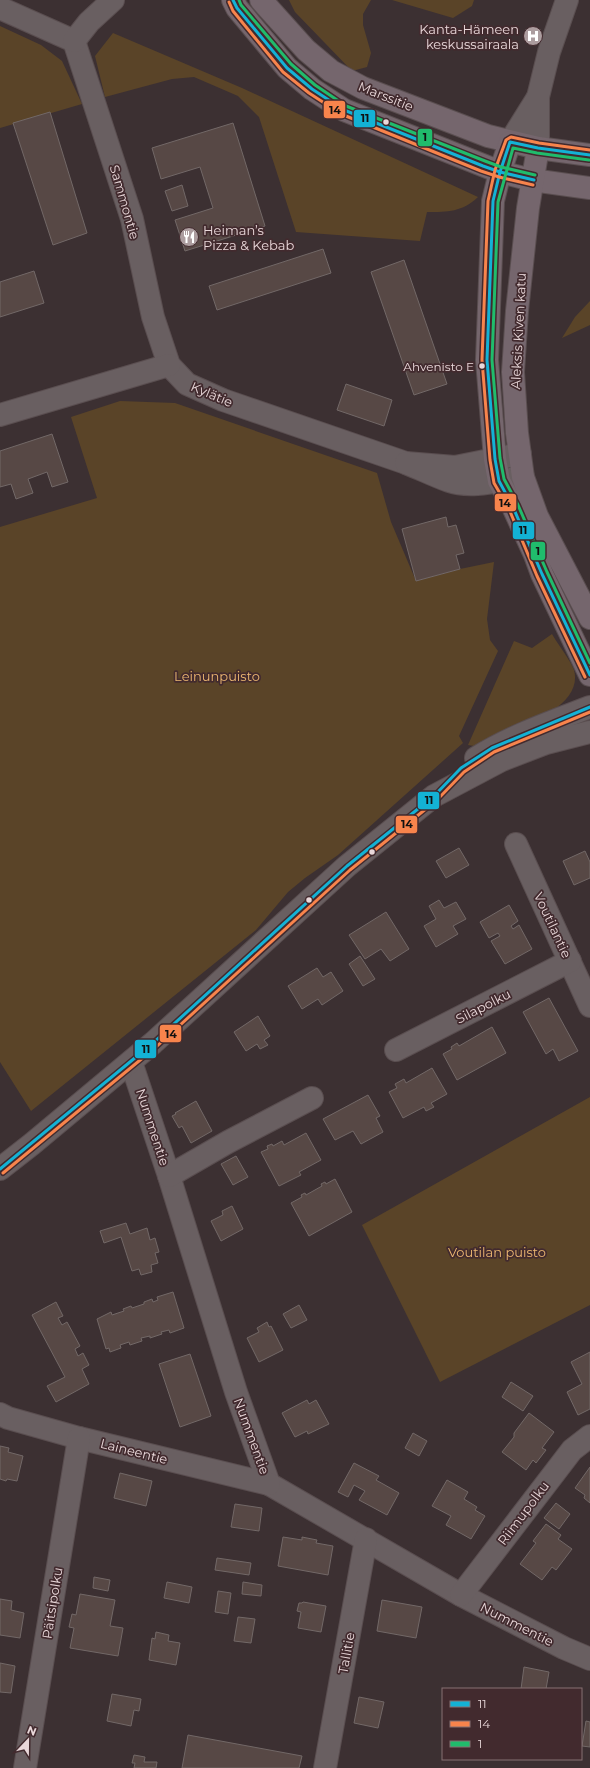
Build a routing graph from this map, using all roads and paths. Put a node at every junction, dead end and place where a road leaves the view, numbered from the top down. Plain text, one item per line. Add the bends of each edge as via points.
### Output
1 (113, 0) edge
2 (233, 0) edge
3 (260, 0) edge
4 (567, 0) edge
5 (0, 8) edge
6 (74, 41) junction
7 (538, 97) junction
8 (510, 142) junction
9 (538, 148) junction
10 (590, 155) edge
11 (500, 172) junction
12 (532, 180) junction
13 (590, 188) edge
14 (169, 365) junction
15 (0, 415) edge
16 (520, 454) junction
17 (495, 459) junction
18 (406, 463) junction
19 (523, 477) junction
20 (499, 481) junction
21 (590, 618) edge
22 (590, 675) edge
23 (590, 707) edge
24 (590, 732) edge
25 (434, 796) junction
26 (516, 844) dead end
27 (570, 961) junction
28 (590, 1006) edge
29 (396, 1050) dead end
30 (131, 1062) junction
31 (312, 1098) dead end
32 (0, 1169) edge
33 (169, 1176) junction
34 (0, 1414) edge
35 (590, 1436) edge
36 (79, 1438) junction
37 (269, 1484) junction
38 (366, 1539) junction
39 (461, 1595) junction
40 (590, 1659) edge
41 (25, 1768) edge
42 (325, 1768) edge

1 - 6 street via 89,22
2 - 11 main road via 287,68 312,89 344,110
3 - 8 main road, Marssitie via 306,50 331,71 363,88
4 - 7 street via 549,52
5 - 6 street
6 - 14 street, Sammontie via 132,219 153,316
7 - 8 street
7 - 9 street
8 - 9 main road, Marssitie
8 - 11 main road, Aleksis Kiven katu
9 - 10 main road, Marssitie
9 - 12 main road, Aleksis Kiven katu
11 - 12 main road
11 - 17 main road, Aleksis Kiven katu via 493,202 487,360
12 - 13 main road
12 - 16 main road, Aleksis Kiven katu via 517,311 513,372 516,433
14 - 15 street
14 - 18 street, Kylätie via 187,384 224,400
16 - 17 street, Kylätie
16 - 19 main road, Aleksis Kiven katu
17 - 18 street, Kylätie via 455,467
17 - 20 main road, Aleksis Kiven katu
18 - 20 street, Kylätie via 450,482 473,484
19 - 20 street, Kylätie
19 - 21 main road, Aleksis Kiven katu via 537,516
20 - 22 main road, Aleksis Kiven katu
23 - 25 street via 492,748 461,768
24 - 25 street via 539,746 502,760
25 - 30 street via 347,866
26 - 27 street, Voutilantie
27 - 28 street, Voutilantie
27 - 29 street, Silapolku
30 - 32 street
30 - 33 street, Nummentie
31 - 33 street
33 - 37 street, Nummentie via 236,1392
34 - 36 street, Laineentie
35 - 39 street, Riimupolku via 572,1450
36 - 37 street, Laineentie
36 - 41 street, Päitsipolku
37 - 38 street, Nummentie
38 - 39 street, Nummentie
38 - 42 street, Tallitie
39 - 40 street, Nummentie

